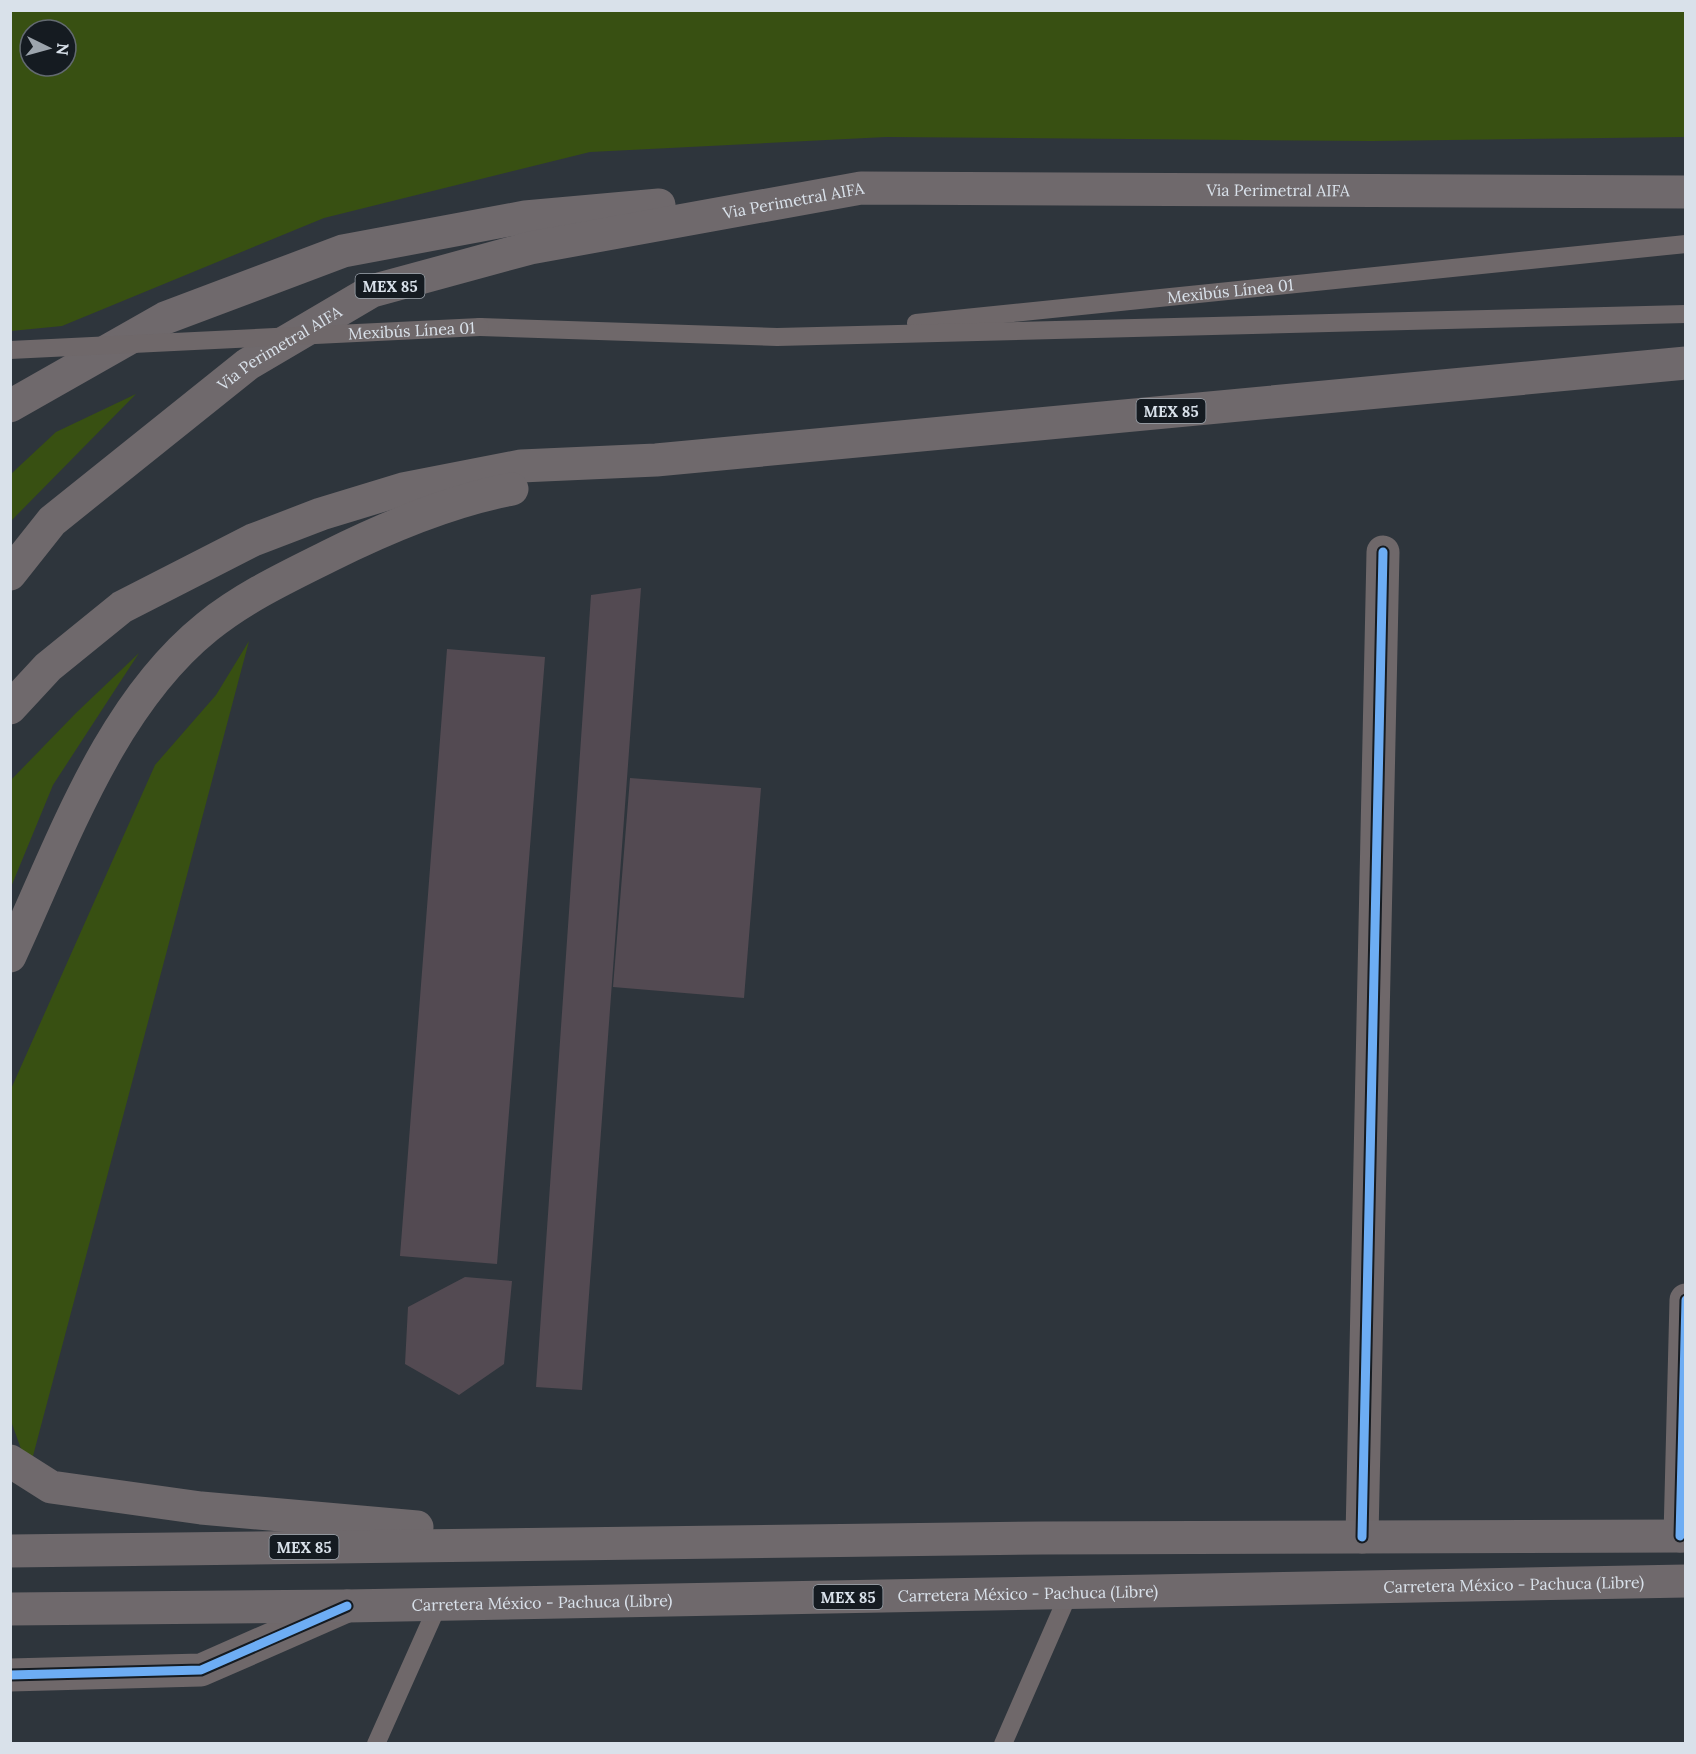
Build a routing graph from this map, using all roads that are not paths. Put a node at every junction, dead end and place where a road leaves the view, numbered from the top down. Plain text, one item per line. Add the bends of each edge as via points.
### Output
1 (861, 188) junction
2 (1686, 192) edge
3 (1686, 244) edge
4 (1686, 314) edge
5 (777, 338) junction
6 (10, 350) edge
7 (1686, 363) edge
8 (10, 406) edge
9 (656, 460) junction
10 (1383, 552) dead end
11 (10, 574) edge
12 (10, 708) edge
13 (10, 956) edge
14 (1686, 1300) edge
15 (10, 1461) edge
16 (1683, 1536) edge
17 (1362, 1537) junction
18 (598, 1543) junction
19 (10, 1551) edge
20 (1686, 1581) edge
21 (1069, 1593) junction
22 (438, 1605) junction
23 (347, 1606) junction
24 (10, 1609) edge
25 (10, 1675) edge
26 (376, 1743) edge
27 (1003, 1743) edge

1 - 2 main road, Via Perimetral AIFA / MEX 85
1 - 8 main road via 525,216 343,251 165,318
1 - 11 main road, Via Perimetral AIFA / MEX 85 via 530,248 372,291 248,364 52,521
3 - 5 lane, Mexibús Línea 01
4 - 5 lane, Mexibús Línea 01
5 - 6 lane, Mexibús Línea 01, bridge via 480,327
7 - 9 main road, MEX 85
9 - 12 main road via 521,466 404,489 263,536 122,607 48,667
9 - 13 main road via 489,493 395,525 270,585 207,627 164,669 105,751
10 - 17 street
14 - 16 street
15 - 18 main road via 51,1487 62,1489 201,1508
16 - 17 main road, MEX 85
17 - 18 main road, MEX 85
18 - 19 main road, MEX 85
20 - 21 main road, Carretera México - Pachuca (Libre) / MEX 85
21 - 22 main road, Carretera México - Pachuca (Libre) / MEX 85
21 - 27 lane
22 - 23 main road, Carretera México - Pachuca (Libre) / MEX 85
22 - 26 lane
23 - 24 main road, Carretera México - Pachuca (Libre) / MEX 85
23 - 25 street via 201,1670

